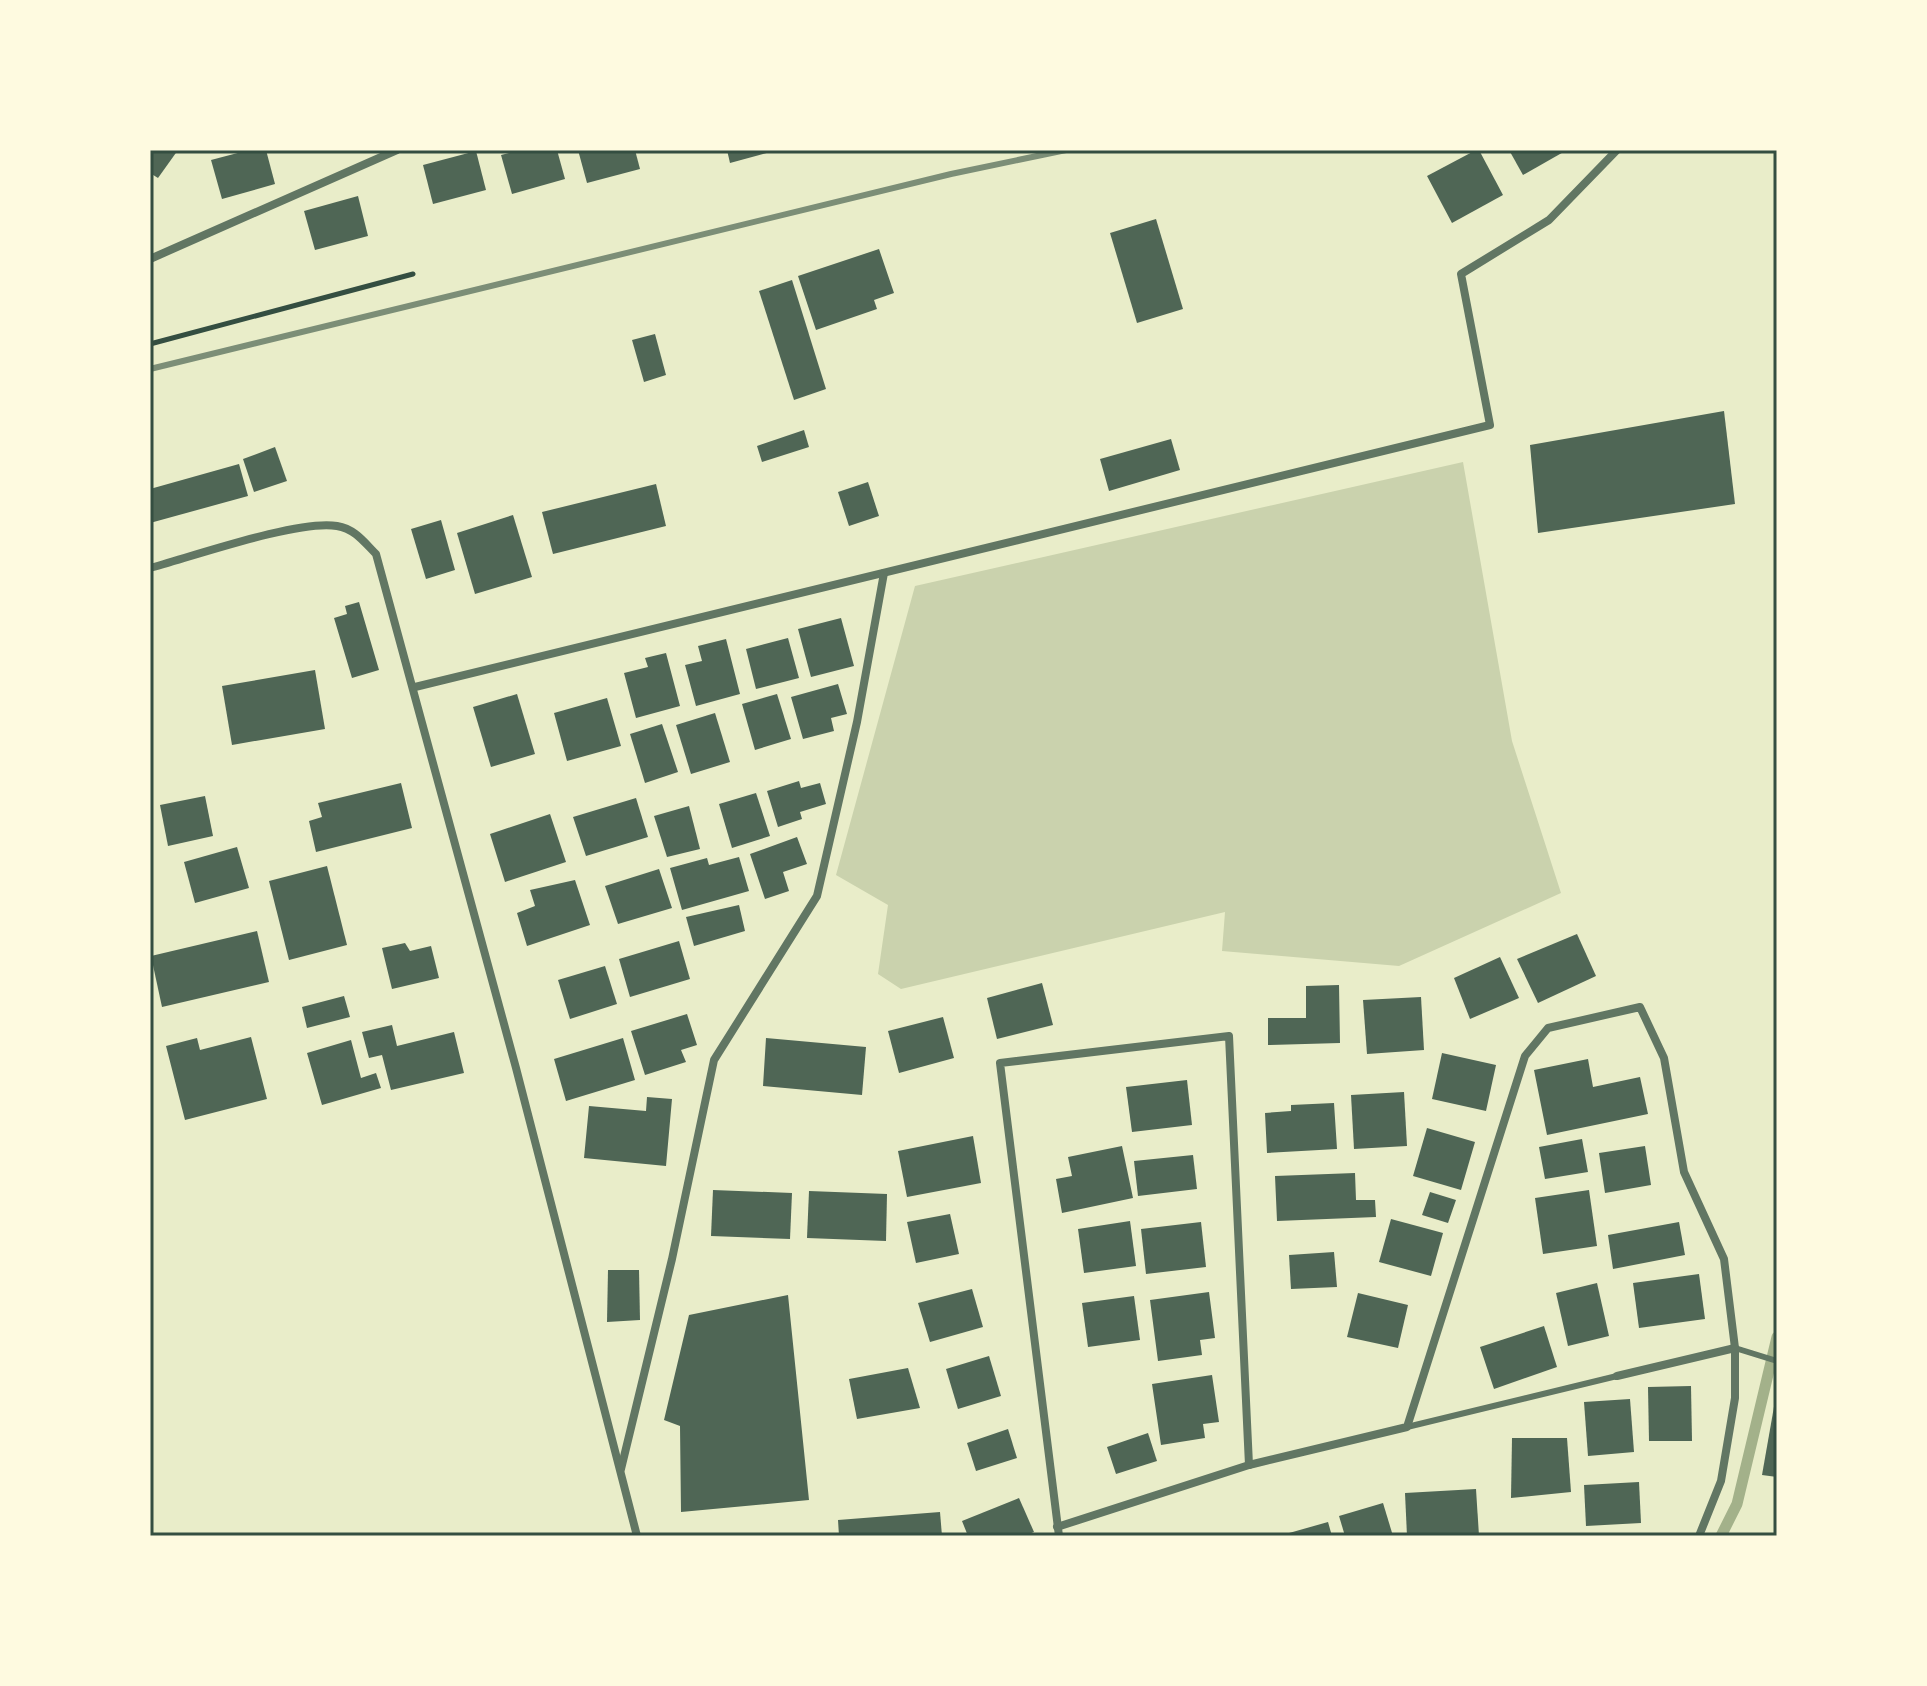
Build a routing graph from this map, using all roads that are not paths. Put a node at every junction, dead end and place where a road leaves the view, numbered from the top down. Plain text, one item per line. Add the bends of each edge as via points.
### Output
1 (397, 150) edge
2 (1617, 150) edge
3 (150, 259) edge
4 (150, 568) edge
5 (884, 573) junction
6 (415, 687) junction
7 (1735, 1348) junction
8 (1777, 1361) edge
9 (1617, 1376) joint
10 (1407, 1427) junction
11 (1249, 1465) junction
12 (620, 1471) junction
13 (1058, 1532) edge
14 (637, 1536) edge
15 (1699, 1536) edge

1 - 3 street
2 - 5 street via 1549,220 1461,274 1490,425
4 - 6 street via 298,528 335,525 354,531 376,554
5 - 6 street
5 - 12 street via 817,896 714,1060
6 - 12 street
7 - 8 lane
7 - 9 street
7 - 10 street via 1724,1259 1684,1172 1664,1058 1640,1007 1548,1028 1525,1056
7 - 15 street via 1735,1398 1721,1481
9 - 10 lane
10 - 11 street
11 - 13 street
11 - 13 street via 1229,1036 1000,1063
12 - 14 street

